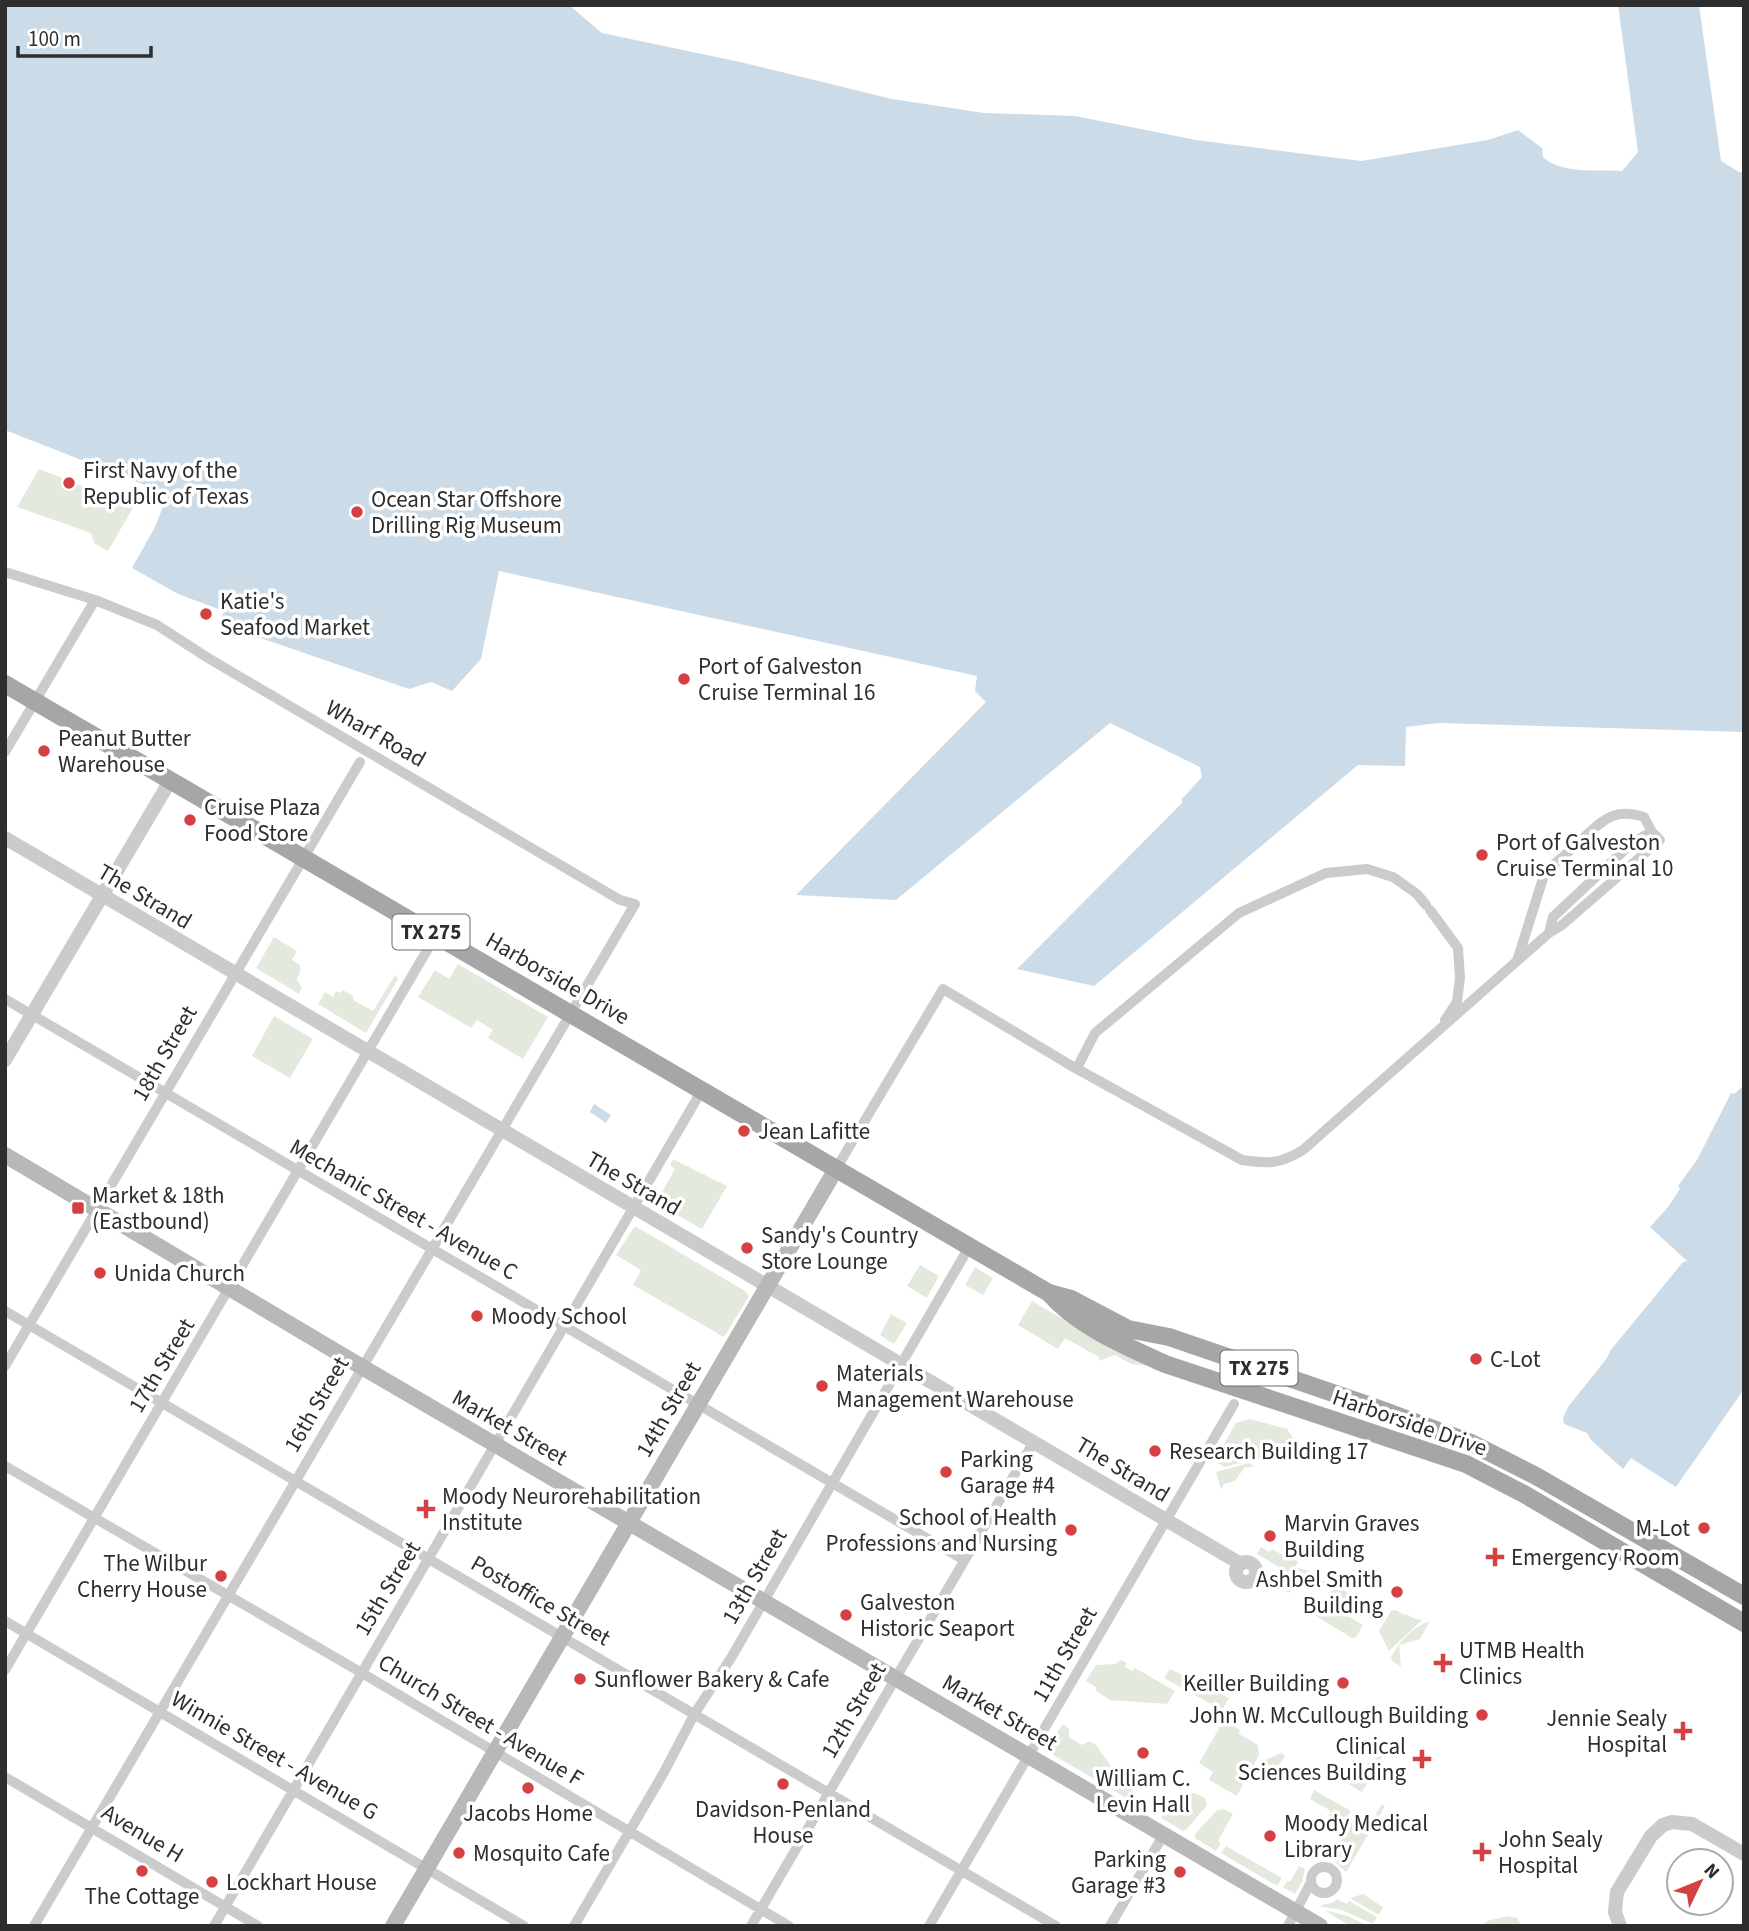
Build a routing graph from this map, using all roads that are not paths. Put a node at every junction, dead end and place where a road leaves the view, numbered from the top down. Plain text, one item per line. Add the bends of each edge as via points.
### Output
1 (5, 572) edge
2 (95, 600) junction
3 (5, 684) edge
4 (35, 701) junction
5 (5, 752) edge
6 (360, 762) dead end
7 (170, 780) junction
8 (5, 838) edge
9 (303, 858) junction
10 (101, 896) junction
11 (635, 904) joint
12 (436, 935) junction
13 (1517, 961) junction
14 (234, 975) junction
15 (5, 999) edge
16 (570, 1013) junction
17 (32, 1015) junction
18 (1437, 1032) junction
19 (368, 1053) junction
20 (5, 1060) edge
21 (1077, 1068) junction
22 (702, 1090) junction
23 (165, 1093) junction
24 (500, 1131) junction
25 (5, 1155) edge
26 (836, 1169) junction
27 (298, 1171) junction
28 (633, 1208) junction
29 (96, 1209) junction
30 (970, 1247) junction
31 (431, 1250) junction
32 (766, 1287) junction
33 (230, 1290) junction
34 (1049, 1293) junction
35 (5, 1311) edge
36 (29, 1324) junction
37 (564, 1326) junction
38 (901, 1365) junction
39 (5, 1366) edge
40 (362, 1367) junction
41 (163, 1404) junction
42 (697, 1404) junction
43 (1234, 1404) dead end
44 (1368, 1405) junction
45 (1358, 1430) junction
46 (1033, 1443) junction
47 (1471, 1443) junction
48 (495, 1445) junction
49 (1466, 1464) junction
50 (5, 1466) edge
51 (296, 1480) junction
52 (832, 1483) junction
53 (1591, 1508) junction
54 (95, 1518) junction
55 (1166, 1521) junction
56 (628, 1523) junction
57 (1582, 1529) junction
58 (429, 1559) junction
59 (964, 1560) junction
60 (1241, 1564) dead end
61 (1740, 1594) edge
62 (228, 1596) junction
63 (764, 1602) junction
64 (1724, 1611) junction
65 (5, 1621) edge
66 (1744, 1623) edge
67 (27, 1633) junction
68 (562, 1637) junction
69 (5, 1670) edge
70 (362, 1673) junction
71 (895, 1678) junction
72 (160, 1711) junction
73 (695, 1713) junction
74 (494, 1753) junction
75 (1030, 1755) junction
76 (5, 1777) edge
77 (293, 1790) junction
78 (829, 1792) junction
79 (92, 1827) junction
80 (629, 1832) junction
81 (1164, 1834) junction
82 (1744, 1854) edge
83 (427, 1868) junction
84 (961, 1871) junction
85 (1311, 1882) junction
86 (1320, 1891) junction
87 (226, 1906) junction
88 (761, 1909) junction
89 (1293, 1919) edge
90 (1617, 1919) edge
91 (34, 1926) edge
92 (214, 1926) edge
93 (258, 1926) edge
94 (393, 1926) edge
95 (524, 1926) edge
96 (574, 1926) edge
97 (751, 1926) edge
98 (789, 1926) edge
99 (929, 1926) edge
100 (1056, 1926) edge
101 (1110, 1926) edge
102 (1321, 1926) edge

1 - 2 street, Wharf Road
2 - 4 street
2 - 11 street, Wharf Road via 157,625 620,900
3 - 4 main road, Harborside Drive / TX 275
4 - 5 street
4 - 7 main road, Harborside Drive / TX 275
6 - 9 street, 18th Street
7 - 9 main road, Harborside Drive / TX 275
7 - 10 street
8 - 10 street, The Strand
9 - 12 main road, Harborside Drive / TX 275
9 - 14 street, 18th Street
10 - 14 street, The Strand
10 - 17 street
11 - 16 street, 16th Street
12 - 16 main road, Harborside Drive / TX 275
12 - 19 street, 17th Street
13 - 13 street via 1545,872 1609,815 1644,817 1656,836
13 - 18 street
14 - 19 street, The Strand
14 - 23 street, 18th Street
15 - 17 street, Mechanic Street - Avenue C
16 - 22 main road, Harborside Drive / TX 275
16 - 24 street, 16th Street
17 - 20 street
17 - 23 street, Mechanic Street - Avenue C
18 - 21 street via 1285,1161 1242,1160
18 - 21 street via 1457,1002 1458,948 1417,894 1393,877 1367,869 1326,873 1239,913 1095,1033
19 - 24 street, The Strand
19 - 27 street, 17th Street
21 - 26 street, 14th Street via 943,989
22 - 26 main road, Harborside Drive / TX 275
22 - 28 street, 15th Street
23 - 27 street, Mechanic Street - Avenue C
23 - 29 street, 18th Street
24 - 28 street, The Strand
24 - 31 street, 16th Street
25 - 29 main road, Market Street
26 - 30 main road, Harborside Drive / TX 275
26 - 32 main road, 14th Street
27 - 31 street, Mechanic Street - Avenue C
27 - 33 street, 17th Street
28 - 32 street, The Strand
28 - 37 street, 15th Street
29 - 33 main road, Market Street
29 - 36 street, 18th Street
30 - 34 main road, Harborside Drive / TX 275
30 - 38 street, 13th Street
31 - 37 street, Mechanic Street - Avenue C
31 - 40 street, 16th Street
32 - 38 street, The Strand
32 - 42 main road, 14th Street
33 - 40 main road, Market Street
33 - 41 street, 17th Street
34 - 44 main road, Harborside Drive / TX 275 via 1128,1328 1169,1337
34 - 45 main road, Harborside Drive / TX 275 via 1065,1311 1165,1364
35 - 36 street, Postoffice Street
36 - 39 street, 18th Street
36 - 41 street, Postoffice Street
37 - 42 street, Mechanic Street - Avenue C
37 - 48 street, 15th Street
38 - 46 street, The Strand
38 - 52 street, 13th Street
40 - 48 main road, Market Street
40 - 51 street, 16th Street
41 - 51 street, Postoffice Street
41 - 54 street, 17th Street
42 - 52 street, Mechanic Street - Avenue C
42 - 56 main road, 14th Street
43 - 55 street, 11th Street
44 - 45 main road
44 - 47 main road, Harborside Drive / TX 275
45 - 49 main road, Harborside Drive / TX 275
46 - 55 street, The Strand
46 - 59 street, 12th Street
47 - 49 main road
47 - 53 main road, Harborside Drive / TX 275
48 - 56 main road, Market Street
48 - 58 street, 15th Street
49 - 57 main road, Harborside Drive / TX 275
50 - 54 street, Church Street - Avenue F
51 - 58 street, Postoffice Street
51 - 62 street, 16th Street
52 - 59 street, Mechanic Street - Avenue C
52 - 63 street, 13th Street
53 - 57 main road
53 - 61 main road, Harborside Drive / TX 275
54 - 62 street, Church Street - Avenue F
54 - 67 street, 17th Street
55 - 60 street, The Strand
55 - 75 street, 11th Street
56 - 63 main road, Market Street
56 - 68 main road, 14th Street
57 - 64 main road, Harborside Drive / TX 275
58 - 68 street, Postoffice Street
58 - 70 street, 15th Street
59 - 71 street, 12th Street
61 - 64 main road
62 - 70 street, Church Street - Avenue F
62 - 72 street, 16th Street
63 - 71 main road, Market Street
63 - 73 street, 13th Street
64 - 66 main road, Harborside Drive / TX 275
65 - 67 street, Winnie Street - Avenue G
67 - 69 street, 17th Street
67 - 72 street, Winnie Street - Avenue G
68 - 73 street, Postoffice Street
68 - 74 main road, 14th Street
70 - 74 street, Church Street - Avenue F
70 - 77 street, 15th Street
71 - 75 main road, Market Street
71 - 78 street, 12th Street
72 - 77 street, Winnie Street - Avenue G
72 - 79 street, 16th Street
73 - 78 street, Postoffice Street
73 - 80 street, 13th Street
74 - 80 street, Church Street - Avenue F
74 - 83 main road, 14th Street
75 - 81 main road, Market Street
75 - 84 street, 11th Street
76 - 79 street, Avenue H
77 - 83 street, Winnie Street - Avenue G
77 - 87 street, 15th Street
78 - 84 street, Postoffice Street
78 - 88 street, 12th Street
79 - 87 street, Avenue H
79 - 91 street, 16th Street
80 - 88 street, Church Street - Avenue F
80 - 96 street, 13th Street
81 - 89 main road, Market Street
81 - 101 street
82 - 90 street via 1692,1824 1663,1825 1651,1836 1617,1892
83 - 94 main road, 14th Street
83 - 95 street, Winnie Street - Avenue G
84 - 99 street, 11th Street
84 - 100 street, Postoffice Street
85 - 86 street
85 - 86 street via 1320,1868 1335,1874 1335,1889
85 - 89 street
86 - 89 street
87 - 92 street, 15th Street
87 - 93 street, Avenue H
88 - 97 street, 12th Street
88 - 98 street, Church Street - Avenue F
89 - 102 main road, Market Street

